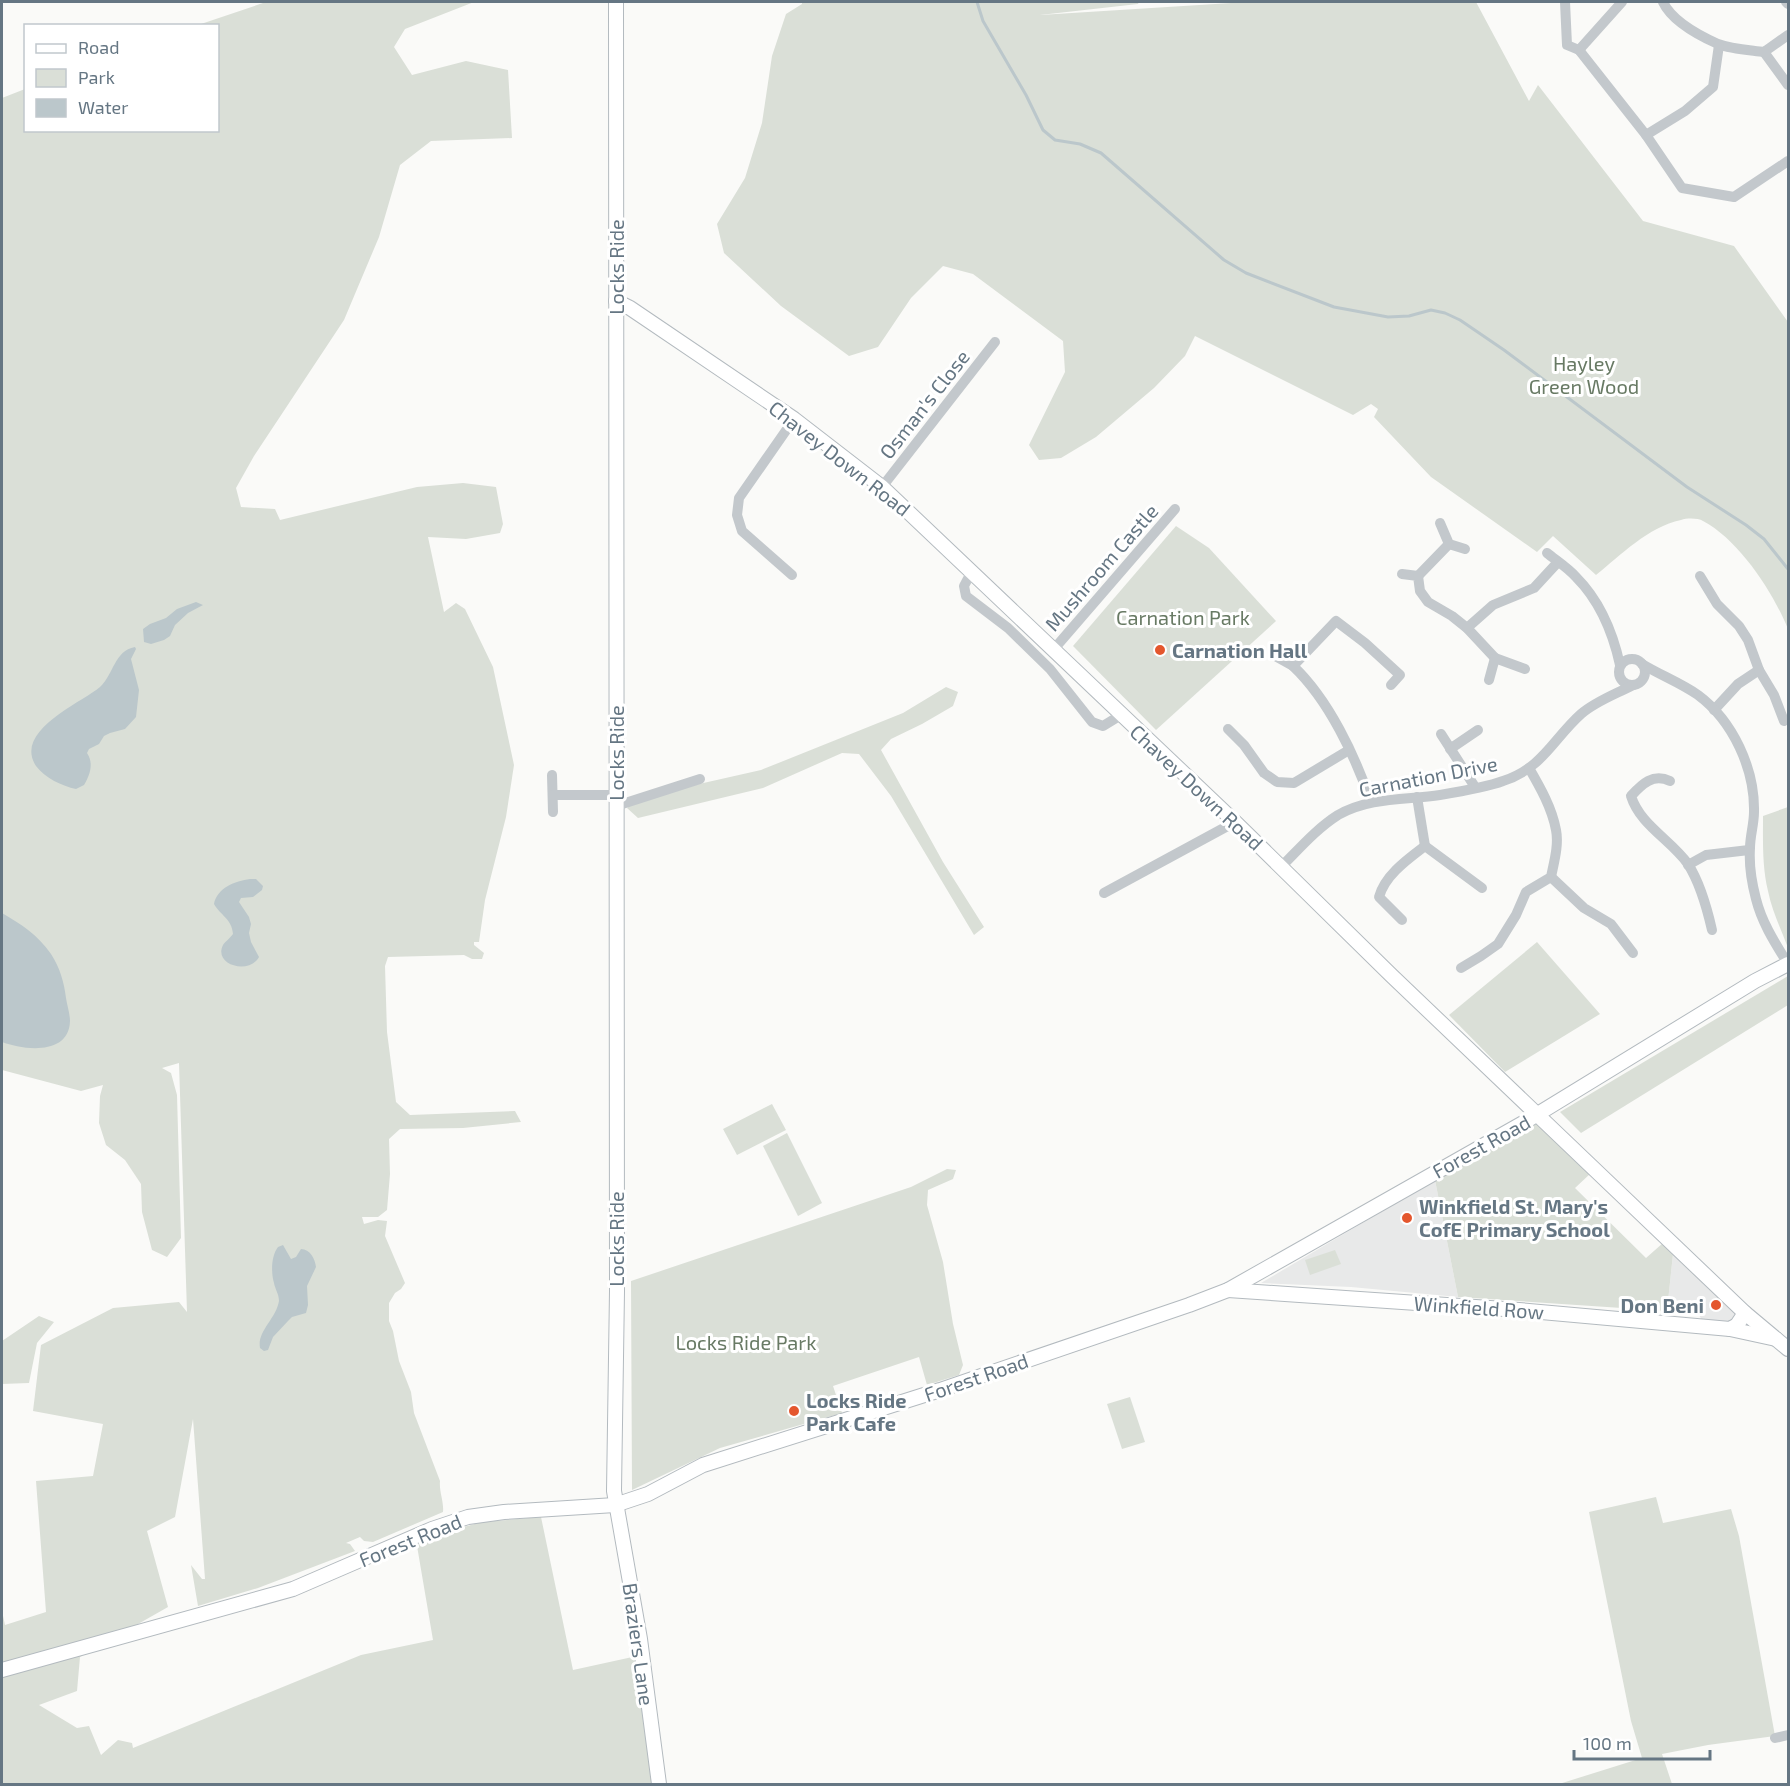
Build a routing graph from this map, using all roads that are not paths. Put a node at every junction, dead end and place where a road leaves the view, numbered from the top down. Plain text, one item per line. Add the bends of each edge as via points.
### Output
1 (616, 2) edge
2 (1565, 2) edge
3 (1622, 2) edge
4 (1663, 2) edge
5 (1788, 35) edge
6 (1719, 45) junction
7 (1579, 50) junction
8 (1764, 52) junction
9 (1788, 85) edge
10 (1646, 135) junction
11 (1788, 161) edge
12 (616, 301) junction
13 (995, 342) dead end
14 (794, 419) junction
15 (882, 487) junction
16 (1175, 509) dead end
17 (1440, 523) dead end
18 (1449, 544) junction
19 (1465, 549) dead end
20 (1547, 553) dead end
21 (1558, 562) junction
22 (972, 571) junction
23 (792, 574) dead end
24 (1402, 574) dead end
25 (1418, 576) junction
26 (1700, 576) dead end
27 (1467, 628) junction
28 (1613, 637) junction
29 (1054, 649) junction
30 (1275, 656) dead end
31 (1495, 658) junction
32 (1631, 659) junction
33 (1642, 664) junction
34 (1293, 666) junction
35 (1620, 667) junction
36 (1525, 669) dead end
37 (1759, 670) junction
38 (1489, 680) dead end
39 (1670, 680) junction
40 (1637, 682) junction
41 (1390, 685) dead end
42 (1608, 697) junction
43 (1714, 710) junction
44 (1121, 716) junction
45 (1784, 721) dead end
46 (1228, 729) dead end
47 (1478, 730) dead end
48 (1441, 734) dead end
49 (1450, 749) junction
50 (1348, 750) junction
51 (1529, 768) junction
52 (552, 775) dead end
53 (700, 779) dead end
54 (1670, 781) dead end
55 (1475, 787) junction
56 (553, 795) junction
57 (1417, 797) junction
58 (616, 801) junction
59 (1371, 802) junction
60 (552, 812) dead end
61 (1235, 822) junction
62 (1425, 846) junction
63 (1749, 850) junction
64 (1688, 865) junction
65 (1281, 867) junction
66 (1551, 877) junction
67 (1482, 888) dead end
68 (1104, 893) dead end
69 (1402, 920) dead end
70 (1712, 930) dead end
71 (1633, 953) dead end
72 (1788, 964) edge
73 (1461, 968) dead end
74 (1536, 1114) junction
75 (1228, 1290) junction
76 (1744, 1313) junction
77 (1730, 1329) junction
78 (1783, 1344) edge
79 (615, 1505) junction
80 (2, 1670) edge
81 (1788, 1735) edge
82 (1775, 1738) dead end
83 (659, 1785) edge

1 - 12 main road, Locks Ride
2 - 7 street via 1567,45
3 - 7 street
4 - 6 street via 1681,22
5 - 8 street
6 - 8 street
6 - 10 street via 1713,87 1685,111
7 - 10 street
8 - 9 street
10 - 11 street via 1682,188 1734,197
12 - 14 main road, Chavey Down Road
12 - 58 main road, Locks Ride
13 - 15 street, Osman's Close
14 - 15 main road, Chavey Down Road
14 - 23 street via 739,498 737,515 742,531
15 - 22 main road, Chavey Down Road
16 - 29 street, Mushroom Castle
17 - 18 street
18 - 19 street
18 - 25 street
20 - 21 street
21 - 27 street via 1534,588 1493,605
21 - 28 street via 1596,602
22 - 29 main road, Chavey Down Road
22 - 44 street via 964,586 966,596 1008,628 1050,669 1092,722 1103,726
24 - 25 street
25 - 27 street via 1420,591 1428,603
26 - 37 street via 1717,604 1748,640
27 - 31 street
28 - 32 street
28 - 35 street
29 - 44 main road, Chavey Down Road
30 - 34 street
31 - 36 street
31 - 38 street
32 - 33 street, Carnation Drive
32 - 35 street
33 - 39 street, Carnation Drive
33 - 40 street via 1645,672
34 - 41 street via 1336,621 1400,675
34 - 50 street via 1319,696
35 - 40 street via 1623,680
35 - 42 street via 1618,683
37 - 43 street via 1738,684
37 - 45 street
39 - 40 street, Carnation Drive
39 - 43 street, Carnation Drive via 1700,696
40 - 42 street, Carnation Drive
42 - 51 street, Carnation Drive via 1569,725 1552,748
43 - 63 street, Carnation Drive via 1731,732 1749,770 1754,812
44 - 61 main road, Chavey Down Road
46 - 50 street via 1264,773 1277,782 1294,783
47 - 49 street
48 - 49 street
49 - 55 street
50 - 59 street
51 - 55 street, Carnation Drive via 1503,781
51 - 66 street via 1542,789 1556,830
52 - 56 street
53 - 58 street
54 - 64 street via 1650,780 1631,796 1644,820
55 - 57 street, Carnation Drive
56 - 58 street
56 - 60 street
57 - 59 street, Carnation Drive
57 - 62 street
58 - 79 main road, Locks Ride
59 - 65 street, Carnation Drive via 1339,815
61 - 65 main road, Chavey Down Road
61 - 68 street
62 - 67 street
62 - 69 street via 1404,862 1379,897
63 - 64 street via 1706,855
63 - 72 street, Carnation Drive via 1755,898 1765,927
64 - 70 street via 1705,902
65 - 74 main road, Chavey Down Road
66 - 71 street via 1584,908 1611,924
66 - 73 street via 1526,892 1498,944
72 - 74 main road, Forest Road
74 - 75 main road, Forest Road
74 - 76 main road, Chavey Down Road
75 - 77 main road, Winkfield Row
75 - 79 main road, Forest Road via 940,1390 704,1465 648,1494
76 - 77 main road
76 - 78 main road, Winkfield Row
77 - 78 main road, Winkfield Row
79 - 80 main road, Forest Road via 468,1517 432,1528 293,1589
79 - 83 main road, Braziers Lane via 640,1639
81 - 82 street

